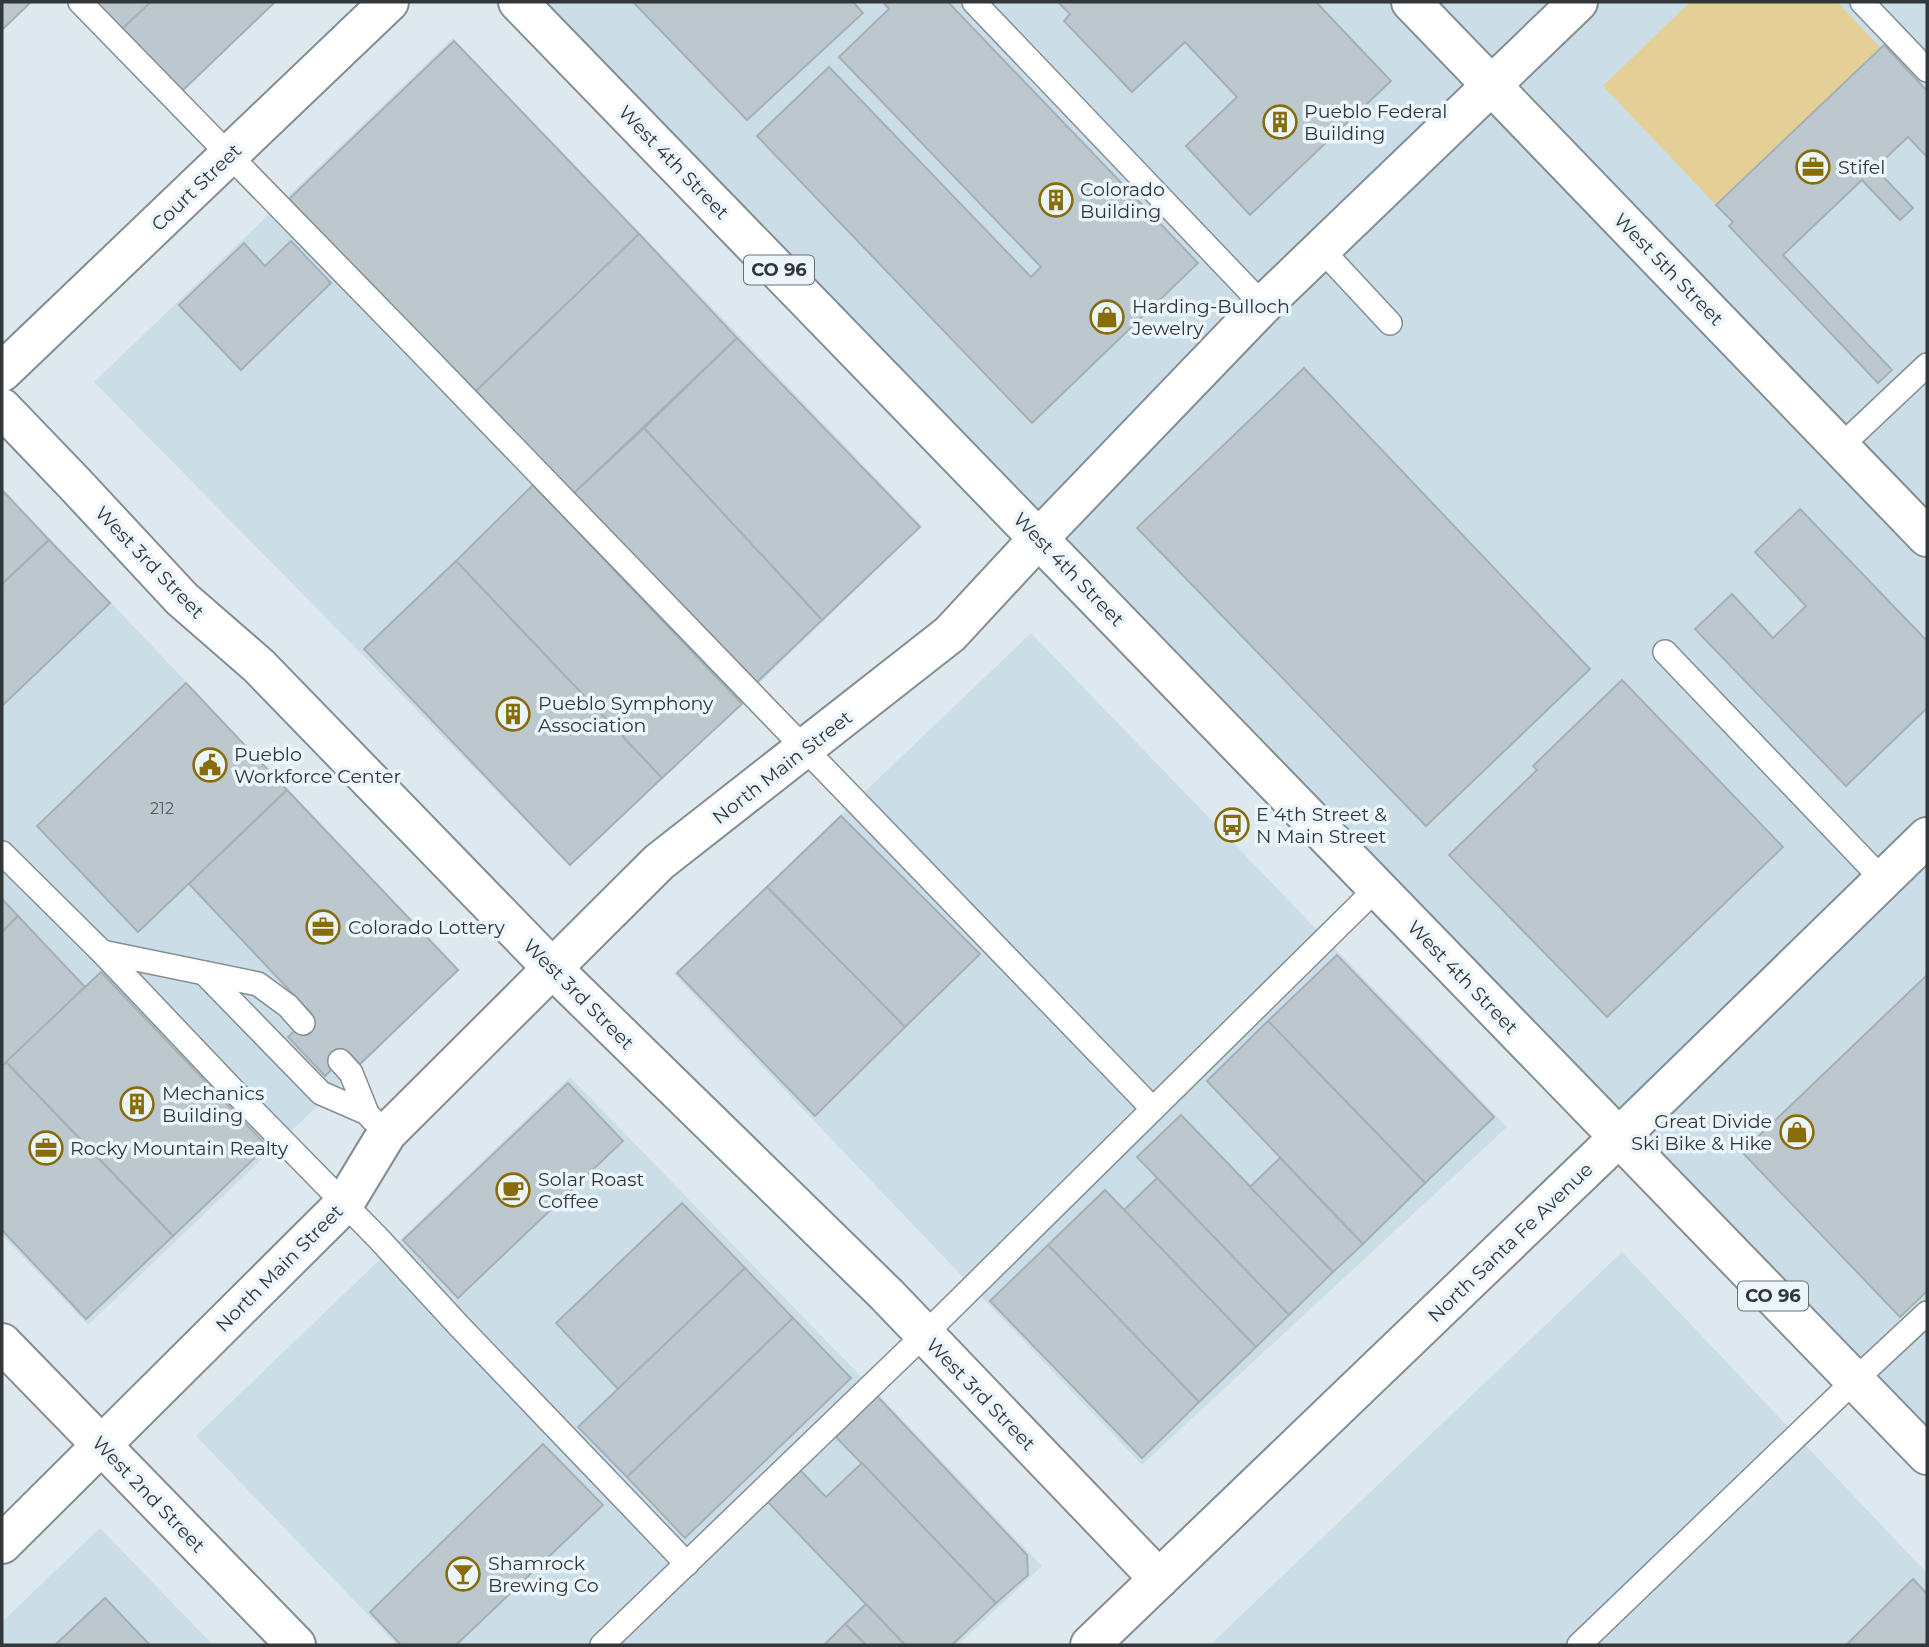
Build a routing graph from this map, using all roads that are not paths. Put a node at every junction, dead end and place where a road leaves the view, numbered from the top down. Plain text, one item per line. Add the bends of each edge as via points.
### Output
1 (80, 2) edge
2 (389, 2) edge
3 (518, 2) edge
4 (974, 2) edge
5 (1410, 2) edge
6 (1578, 2) edge
7 (1863, 2) edge
8 (1927, 69) edge
9 (1491, 85) junction
10 (229, 155) junction
11 (1321, 249) junction
12 (1263, 305) junction
13 (1390, 323) dead end
14 (1927, 365) edge
15 (2, 372) edge
16 (2, 408) edge
17 (1840, 447) junction
18 (1927, 537) edge
19 (1039, 538) junction
20 (1665, 652) dead end
21 (804, 750) junction
22 (1927, 837) edge
23 (2, 853) edge
24 (1882, 880) junction
25 (1377, 888) junction
26 (102, 952) junction
27 (553, 969) junction
28 (204, 973) junction
29 (303, 1023) dead end
30 (340, 1061) dead end
31 (1153, 1109) junction
32 (377, 1123) junction
33 (1619, 1137) junction
34 (344, 1204) junction
35 (1927, 1313) edge
36 (924, 1335) junction
37 (2, 1343) edge
38 (1855, 1380) junction
39 (101, 1445) junction
40 (1927, 1455) edge
41 (2, 1544) edge
42 (687, 1564) junction
43 (1159, 1579) junction
44 (296, 1645) edge
45 (603, 1645) edge
46 (1090, 1645) edge
47 (1579, 1645) edge

1 - 10 lane
2 - 10 street, Court Street
3 - 19 street, West 4th Street / CO 96
4 - 12 lane
5 - 9 street, West 5th Street
6 - 9 street, North Main Street
7 - 8 lane
9 - 11 street, North Main Street
9 - 17 street, West 5th Street
10 - 15 street, Court Street
10 - 21 lane
11 - 12 street, North Main Street
11 - 13 lane
12 - 19 street, North Main Street
14 - 17 lane
16 - 27 street, West 3rd Street via 182,599 259,666
17 - 18 street, West 5th Street
19 - 21 street, North Main Street via 950,634
19 - 25 street, West 4th Street / CO 96
20 - 24 lane
21 - 27 street, North Main Street via 659,862
21 - 31 lane
22 - 24 street, North Santa Fe Avenue
23 - 26 lane
24 - 33 street, North Santa Fe Avenue
25 - 31 lane
25 - 33 street, West 4th Street / CO 96
26 - 28 lane
26 - 34 lane
27 - 32 street, North Main Street
27 - 36 street, West 3rd Street
28 - 29 lane via 258,984
28 - 32 lane via 321,1093
30 - 32 lane
31 - 36 lane
32 - 34 street, North Main Street
33 - 38 street, CO 96
33 - 43 street, North Santa Fe Avenue
34 - 39 street, North Main Street
34 - 42 lane
35 - 38 lane
36 - 42 lane
36 - 43 street, West 3rd Street
37 - 39 street, West 2nd Street
38 - 40 street, CO 96
38 - 47 lane
39 - 41 street, North Main Street
39 - 44 street, West 2nd Street
42 - 45 lane
43 - 46 street, North Santa Fe Avenue

